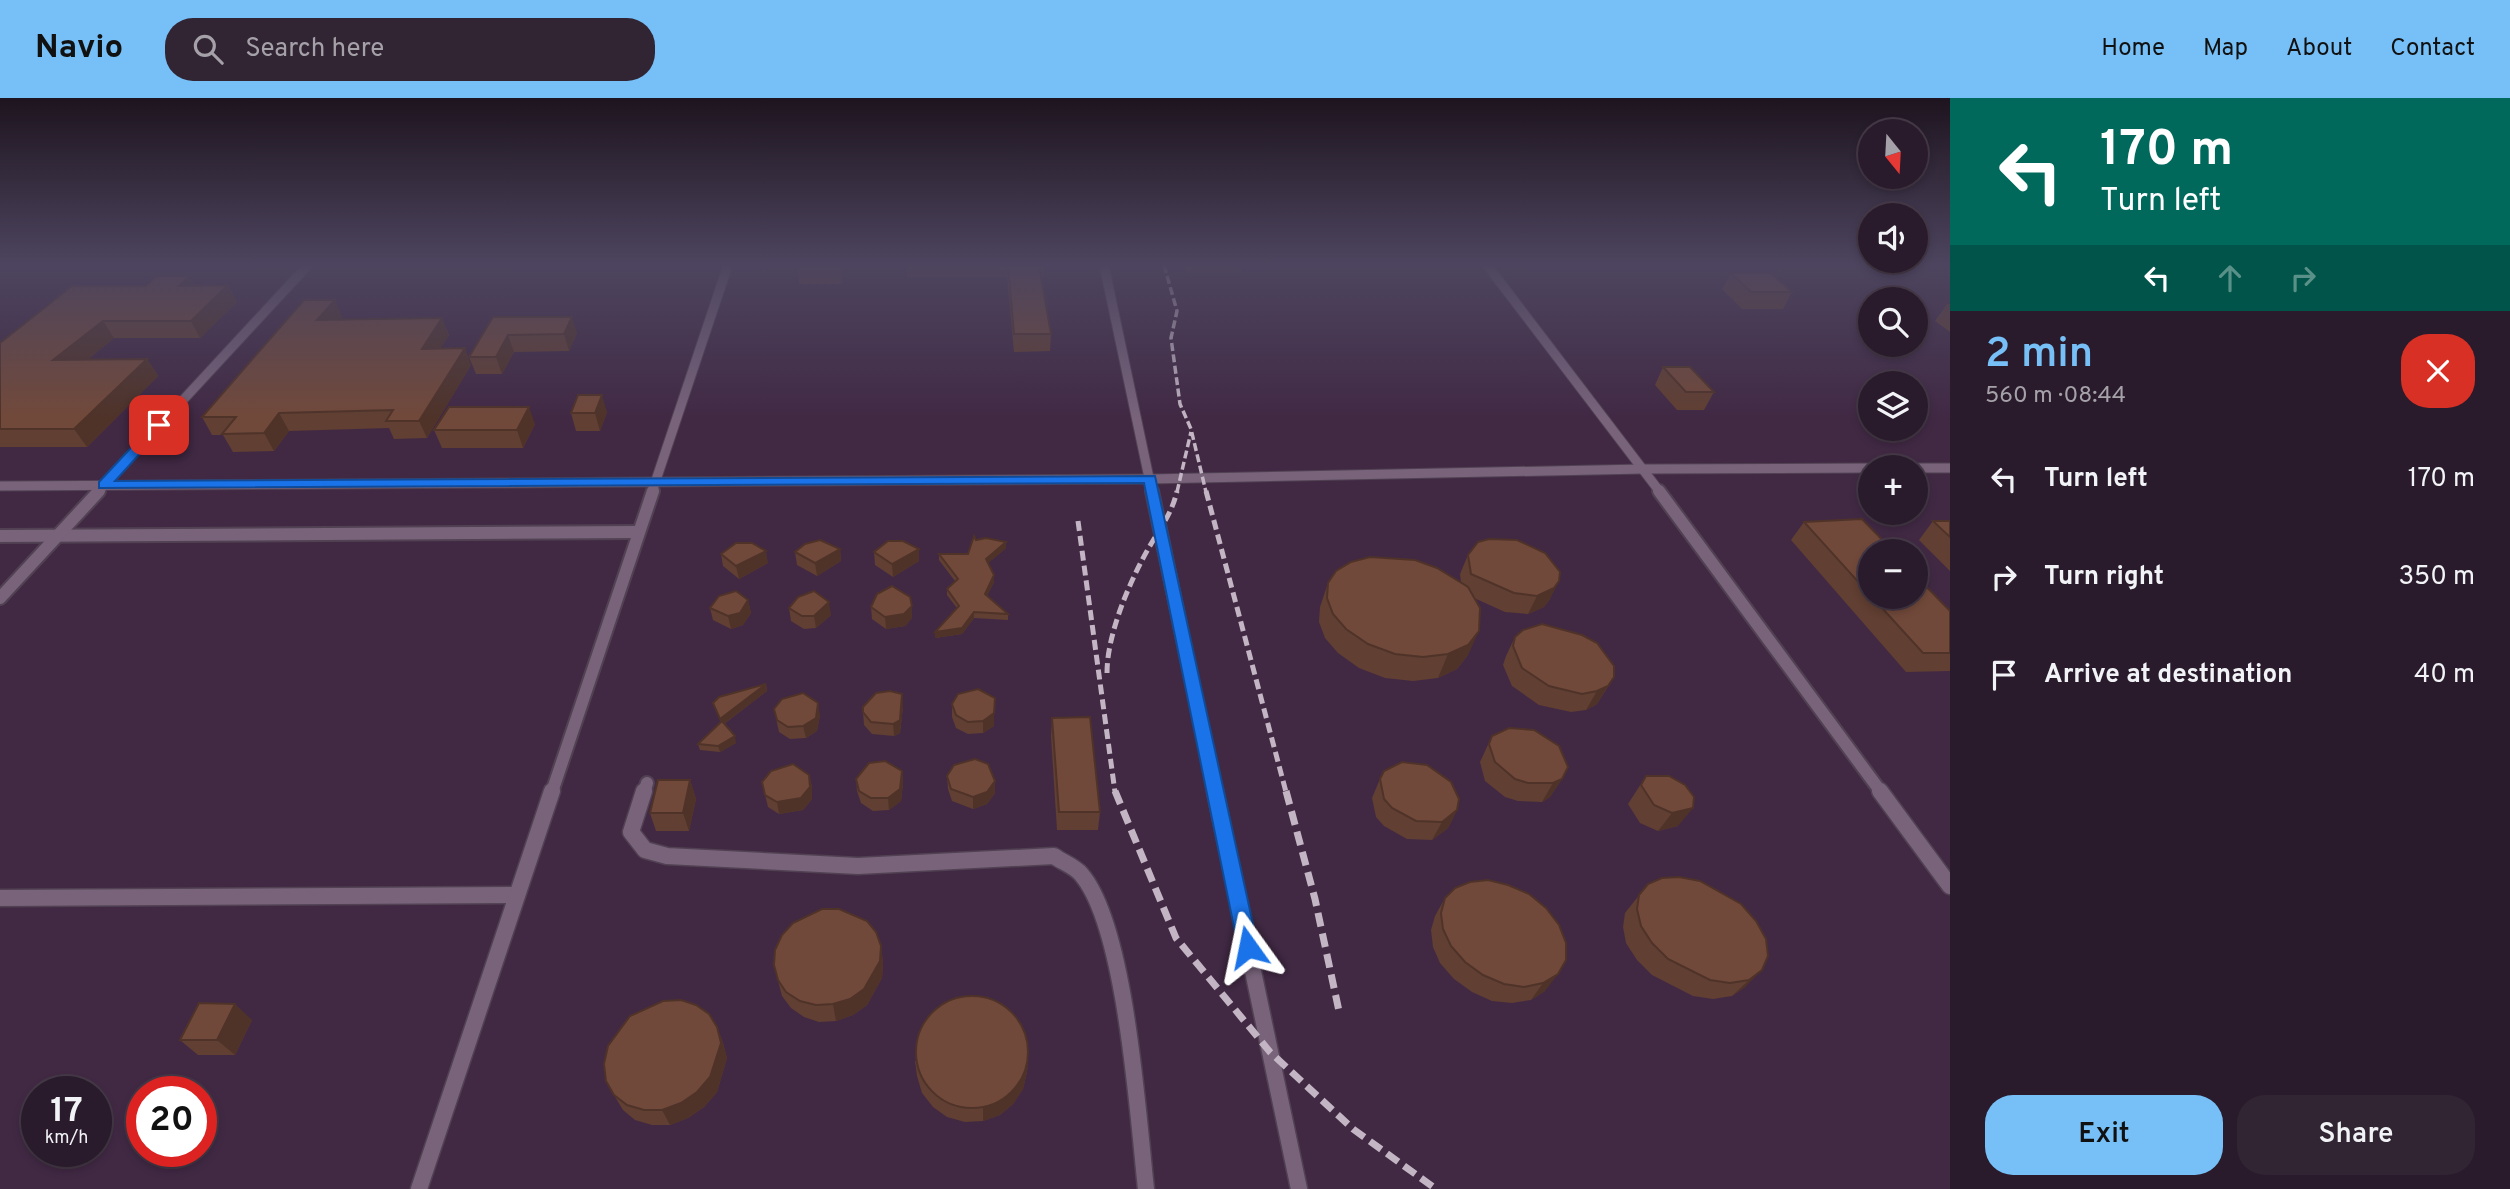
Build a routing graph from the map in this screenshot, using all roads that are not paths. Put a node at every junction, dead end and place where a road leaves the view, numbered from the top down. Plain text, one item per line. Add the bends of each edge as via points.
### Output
1 (261, 316) edge
2 (711, 316) edge
3 (1115, 316) edge
4 (1526, 316) edge
5 (1858, 468) edge
6 (1928, 468) edge
7 (1950, 468) edge
8 (1643, 469) junction
9 (1150, 479) junction
10 (654, 483) junction
11 (104, 485) junction
12 (0, 486) edge
13 (638, 532) junction
14 (0, 536) edge
15 (58, 536) junction
16 (0, 598) edge
17 (647, 783) dead end
18 (1950, 886) edge
19 (517, 895) junction
20 (0, 898) edge
21 (419, 1189) edge
22 (1146, 1189) edge
23 (1299, 1189) edge

1 - 11 lane
2 - 10 lane
3 - 9 lane
4 - 8 lane
5 - 8 lane
6 - 7 lane
8 - 9 lane
8 - 18 lane
9 - 10 lane
9 - 23 lane
10 - 11 lane
10 - 13 lane
11 - 12 lane
11 - 15 lane
13 - 15 lane
13 - 19 lane
14 - 15 lane
15 - 16 lane
17 - 22 lane via 631,832 645,850 667,856 858,866 1054,856 1081,875 1100,908 1125,1021
19 - 20 lane
19 - 21 lane

